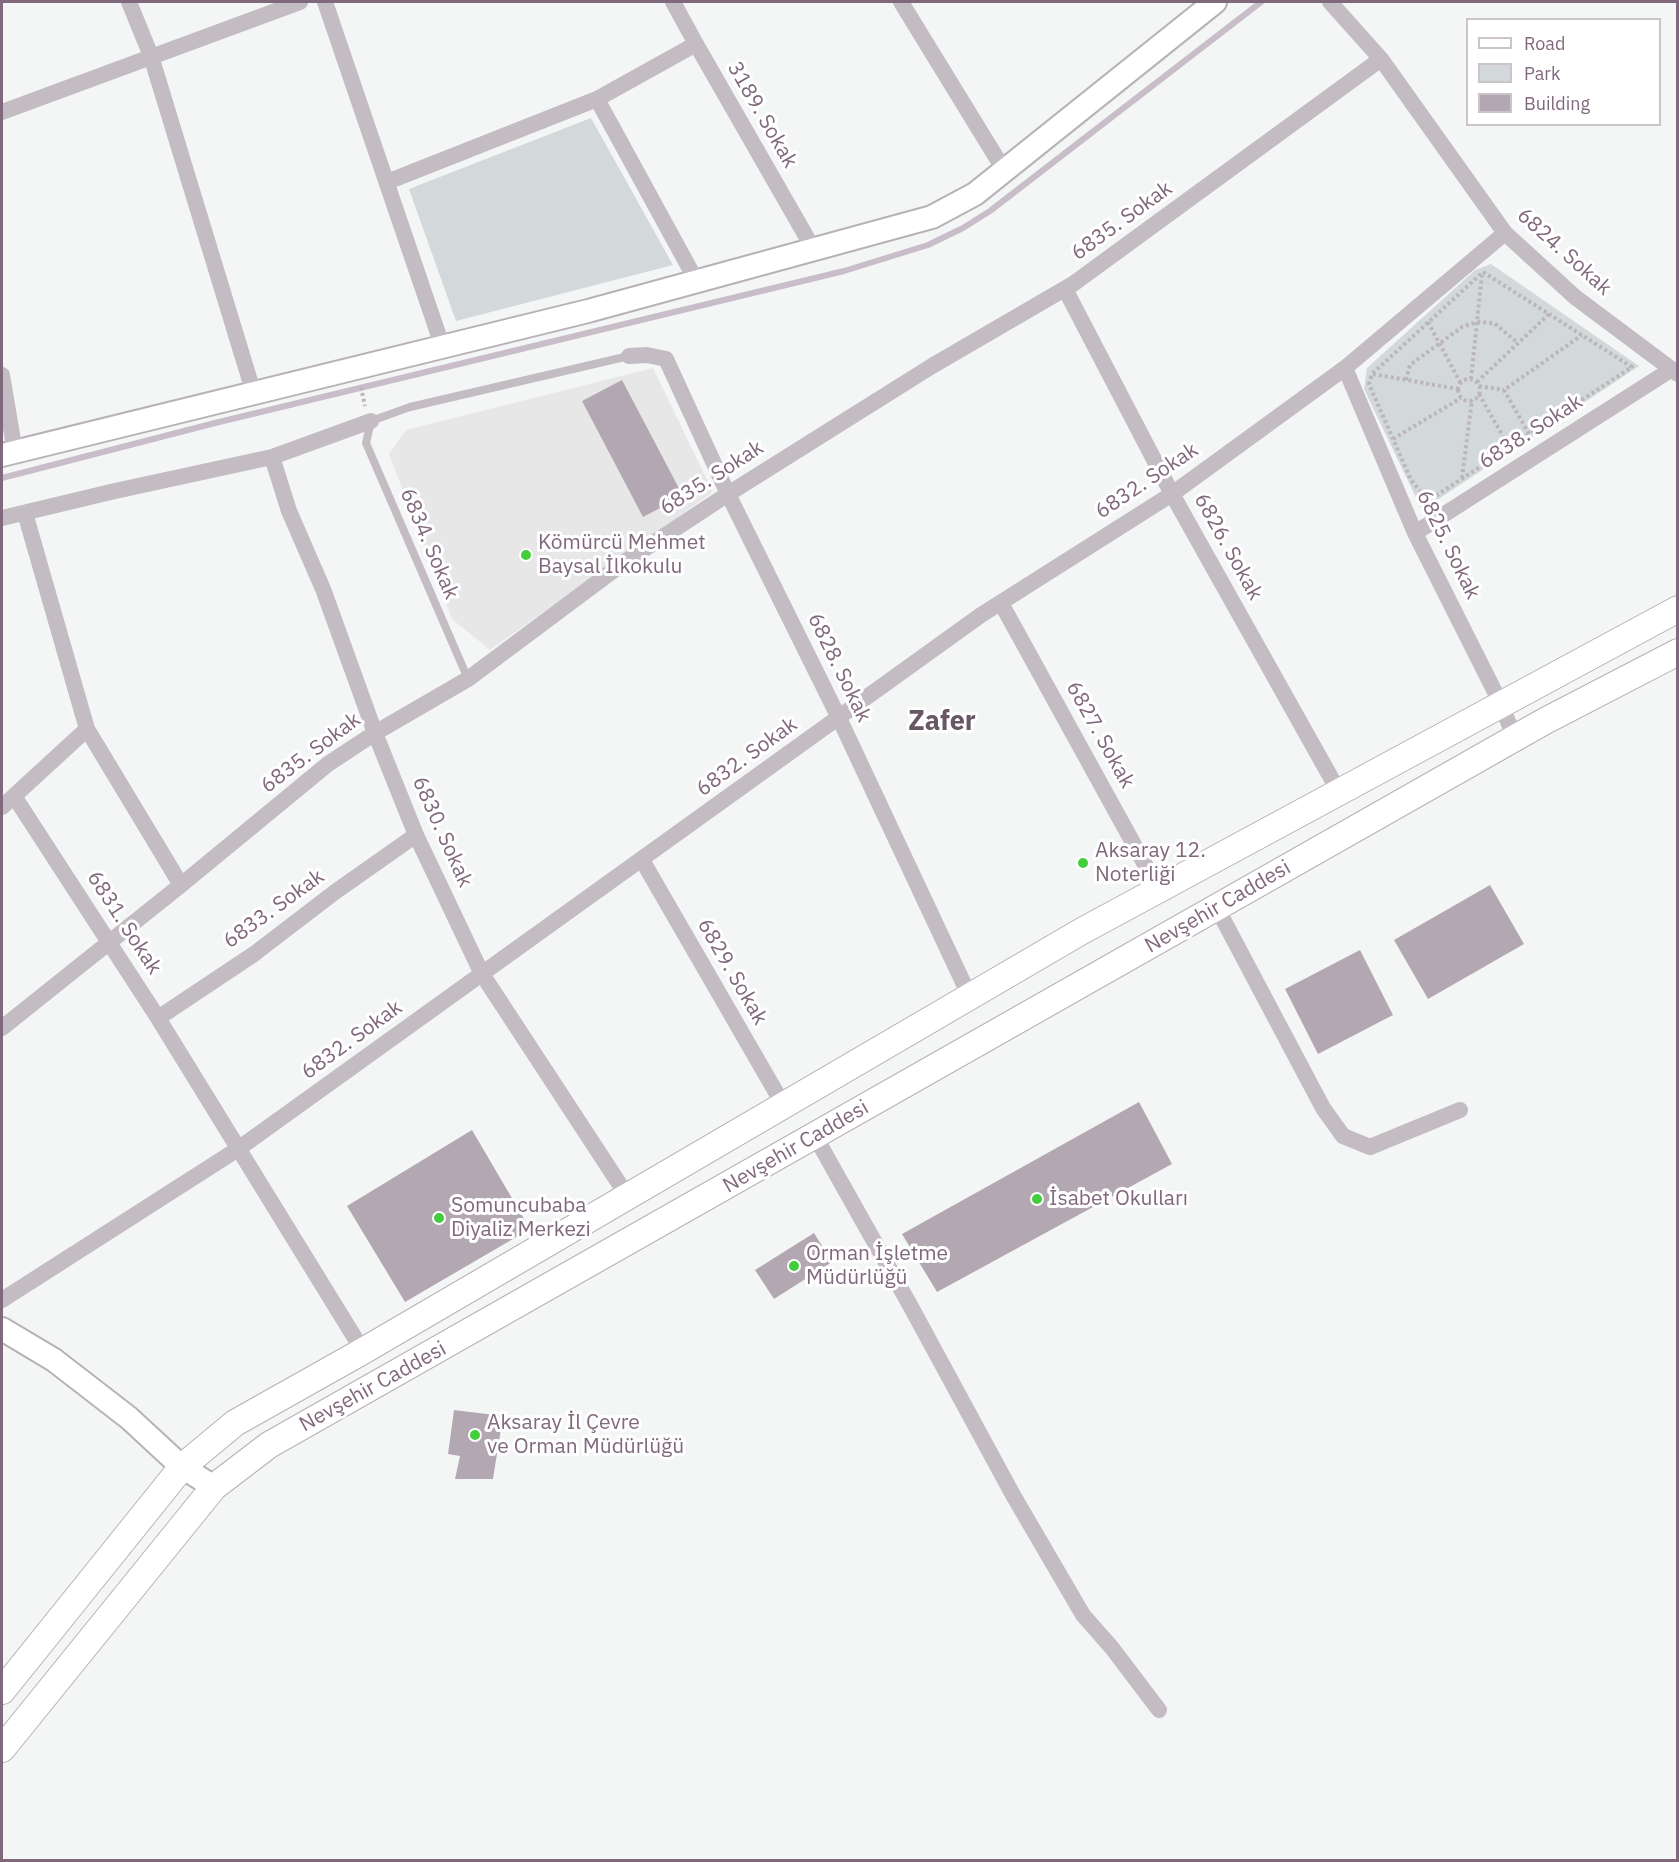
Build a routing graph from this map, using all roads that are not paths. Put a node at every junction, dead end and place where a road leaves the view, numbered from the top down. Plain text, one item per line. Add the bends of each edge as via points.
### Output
1 (129, 2) edge
2 (300, 2) edge
3 (325, 2) edge
4 (673, 2) edge
5 (903, 2) edge
6 (1215, 2) edge
7 (1330, 2) edge
8 (696, 44) junction
9 (151, 56) junction
10 (1381, 60) junction
11 (597, 99) junction
12 (2, 112) edge
13 (1004, 171) junction
14 (387, 182) junction
15 (1505, 232) junction
16 (814, 250) junction
17 (697, 282) junction
18 (1065, 289) junction
19 (442, 348) junction
20 (629, 356) joint
21 (1345, 368) junction
22 (1674, 372) edge
23 (2, 375) edge
24 (254, 394) junction
25 (371, 421) junction
26 (8, 454) edge
27 (272, 458) junction
28 (728, 494) junction
29 (1172, 494) junction
30 (25, 513) junction
31 (2, 518) edge
32 (1415, 533) junction
33 (1000, 603) junction
34 (1677, 609) edge
35 (1677, 652) edge
36 (468, 679) junction
37 (1502, 704) junction
38 (839, 718) junction
39 (87, 729) junction
40 (375, 733) junction
41 (1515, 739) junction
42 (1339, 792) junction
43 (8, 802) edge
44 (416, 835) junction
45 (642, 860) junction
46 (181, 885) junction
47 (1159, 890) junction
48 (1217, 908) junction
49 (110, 940) junction
50 (482, 974) junction
51 (970, 997) junction
52 (158, 1018) junction
53 (2, 1028) edge
54 (784, 1106) junction
55 (1460, 1110) dead end
56 (815, 1136) junction
57 (238, 1149) junction
58 (628, 1197) junction
59 (2, 1300) edge
60 (2, 1329) edge
61 (363, 1351) junction
62 (182, 1467) junction
63 (214, 1487) junction
64 (2, 1691) edge
65 (1159, 1710) dead end
66 (2, 1749) edge

1 - 9 street
2 - 9 street
3 - 14 street
4 - 8 street, 3189. Sokak
5 - 13 street
6 - 13 street
7 - 10 street, 6824. Sokak
8 - 11 street
8 - 16 street, 3189. Sokak
9 - 12 street
9 - 24 street
10 - 15 street, 6824. Sokak
10 - 18 street, 6835. Sokak
11 - 14 street
11 - 17 street
13 - 16 street via 975,194 932,217
14 - 19 street
15 - 21 street, 6832. Sokak
15 - 22 street, 6824. Sokak via 1575,297
16 - 17 street
17 - 19 street
18 - 28 street, 6835. Sokak via 932,366
18 - 29 street, 6826. Sokak
19 - 24 street
20 - 25 lane via 410,407
20 - 28 street, 6828. Sokak via 666,359
21 - 29 street, 6832. Sokak
21 - 32 street, 6825. Sokak
22 - 32 street, 6838. Sokak
23 - 26 street
24 - 26 street
25 - 27 street
25 - 36 lane, 6834. Sokak via 366,443
27 - 30 street
27 - 40 street, 6830. Sokak via 288,511 323,589
28 - 36 street, 6835. Sokak via 626,561
28 - 38 street, 6828. Sokak
29 - 33 street, 6832. Sokak
29 - 42 street, 6826. Sokak
30 - 31 street
30 - 39 street
32 - 37 street, 6825. Sokak
33 - 38 street, 6832. Sokak
33 - 47 street, 6827. Sokak
34 - 37 main road, Nevşehir Caddesi
35 - 41 main road, Nevşehir Caddesi
36 - 40 street, 6835. Sokak
37 - 41 street, 6825. Sokak
37 - 42 main road, Nevşehir Caddesi
38 - 45 street, 6832. Sokak
38 - 51 street, 6828. Sokak
39 - 43 street, 6831. Sokak
39 - 46 street
40 - 44 street, 6830. Sokak
40 - 46 street, 6835. Sokak via 328,764
41 - 48 main road, Nevşehir Caddesi
42 - 47 main road, Nevşehir Caddesi
43 - 49 street, 6831. Sokak
44 - 50 street, 6830. Sokak
44 - 52 street, 6833. Sokak via 254,954
45 - 50 street, 6832. Sokak
45 - 54 street, 6829. Sokak
46 - 49 street, 6835. Sokak
47 - 51 main road, Nevşehir Caddesi
48 - 55 street via 1323,1108 1343,1136 1370,1147
48 - 56 main road, Nevşehir Caddesi
49 - 52 street, 6831. Sokak
49 - 53 street, 6835. Sokak
50 - 57 street, 6832. Sokak
50 - 58 street, 6830. Sokak
51 - 54 main road, Nevşehir Caddesi
52 - 57 street, 6831. Sokak
54 - 58 main road, Nevşehir Caddesi
56 - 63 main road, Nevşehir Caddesi via 269,1445
56 - 65 street via 1083,1615
57 - 59 street, 6832. Sokak
57 - 61 street, 6831. Sokak
58 - 61 main road, Nevşehir Caddesi
60 - 62 street via 54,1360 129,1418
61 - 62 main road, Nevşehir Caddesi via 236,1423
62 - 63 street
62 - 64 main road, Nevşehir Caddesi
63 - 66 main road, Nevşehir Caddesi

